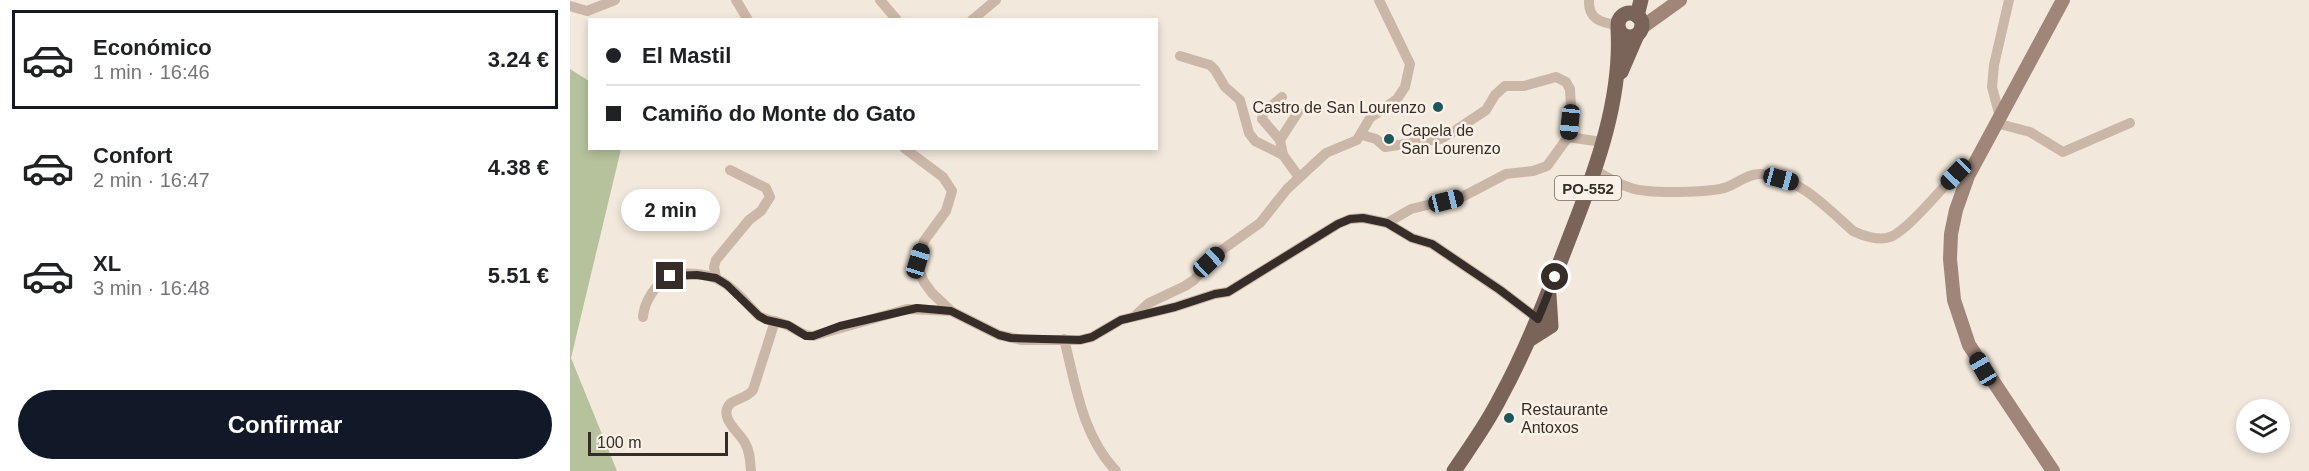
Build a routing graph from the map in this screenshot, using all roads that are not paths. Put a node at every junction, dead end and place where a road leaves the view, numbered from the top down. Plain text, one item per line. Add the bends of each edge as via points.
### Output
1 (615, 0) edge
2 (736, 0) edge
3 (880, 0) edge
4 (996, 0) edge
5 (1379, 0) edge
6 (1589, 0) edge
7 (2009, 0) edge
8 (2063, 0) edge
9 (1678, 1) edge
10 (1646, 3) edge
11 (570, 6) edge
12 (747, 18) edge
13 (895, 18) edge
14 (974, 18) edge
15 (1630, 21) edge
16 (1180, 56) dead end
17 (1282, 97) dead end
18 (1298, 112) dead end
19 (1998, 120) junction
20 (2130, 123) dead end
21 (1362, 135) junction
22 (1568, 138) junction
23 (1280, 140) junction
24 (1602, 142) junction
25 (907, 150) edge
26 (1283, 155) junction
27 (730, 170) dead end
28 (1595, 170) junction
29 (1968, 176) junction
30 (1299, 177) junction
31 (1387, 223) junction
32 (716, 278) junction
33 (951, 311) junction
34 (643, 317) dead end
35 (1134, 317) junction
36 (774, 321) junction
37 (1545, 322) junction
38 (1064, 339) junction
39 (2026, 434) junction
40 (751, 471) edge
41 (1116, 471) edge
42 (1454, 471) edge
43 (2044, 471) edge
44 (2053, 471) edge

1 - 11 street via 587,11
2 - 12 street
3 - 13 street
4 - 14 street
5 - 21 street via 1410,64 1410,73 1397,99 1370,118
6 - 15 street via 1590,10 1599,22
7 - 19 street via 1994,65 1992,87
8 - 19 main road
9 - 10 main road
9 - 15 main road
10 - 15 main road, PO-552
15 - 24 main road, PO-552
16 - 26 street via 1210,65 1240,100 1255,141
17 - 23 street via 1262,115 1263,122
18 - 23 street
19 - 20 street via 2030,132 2062,152
19 - 29 main road
21 - 22 street via 1385,147 1440,139 1486,110 1505,86 1524,86 1556,77 1570,89
21 - 30 street via 1326,153
22 - 24 street
22 - 31 street via 1547,166 1506,174 1464,196 1411,209
23 - 26 street
24 - 28 main road, PO-552
25 - 33 street via 943,177 952,191 946,211 924,241 918,261 924,282
26 - 30 street
27 - 32 street via 766,188 770,197 716,260
28 - 29 street via 1643,191 1711,191 1760,174 1805,189 1853,231 1884,239 1899,232 1956,174
28 - 37 main road, PO-552 via 1549,292
29 - 39 main road via 1951,234 1954,300 1969,345
30 - 35 street via 1260,223 1219,252 1185,286 1149,303
31 - 35 street via 1350,219 1238,288
31 - 37 street via 1412,238 1432,244
32 - 34 street via 670,276 650,296
32 - 36 street via 759,316
33 - 36 street via 907,309 813,336
33 - 38 street via 1011,338
35 - 38 street via 1112,324 1092,337
36 - 40 street via 753,390 727,408 732,426 747,444
37 - 42 main road via 1528,340 1501,398
38 - 41 street via 1081,411
39 - 43 main road
39 - 44 main road

